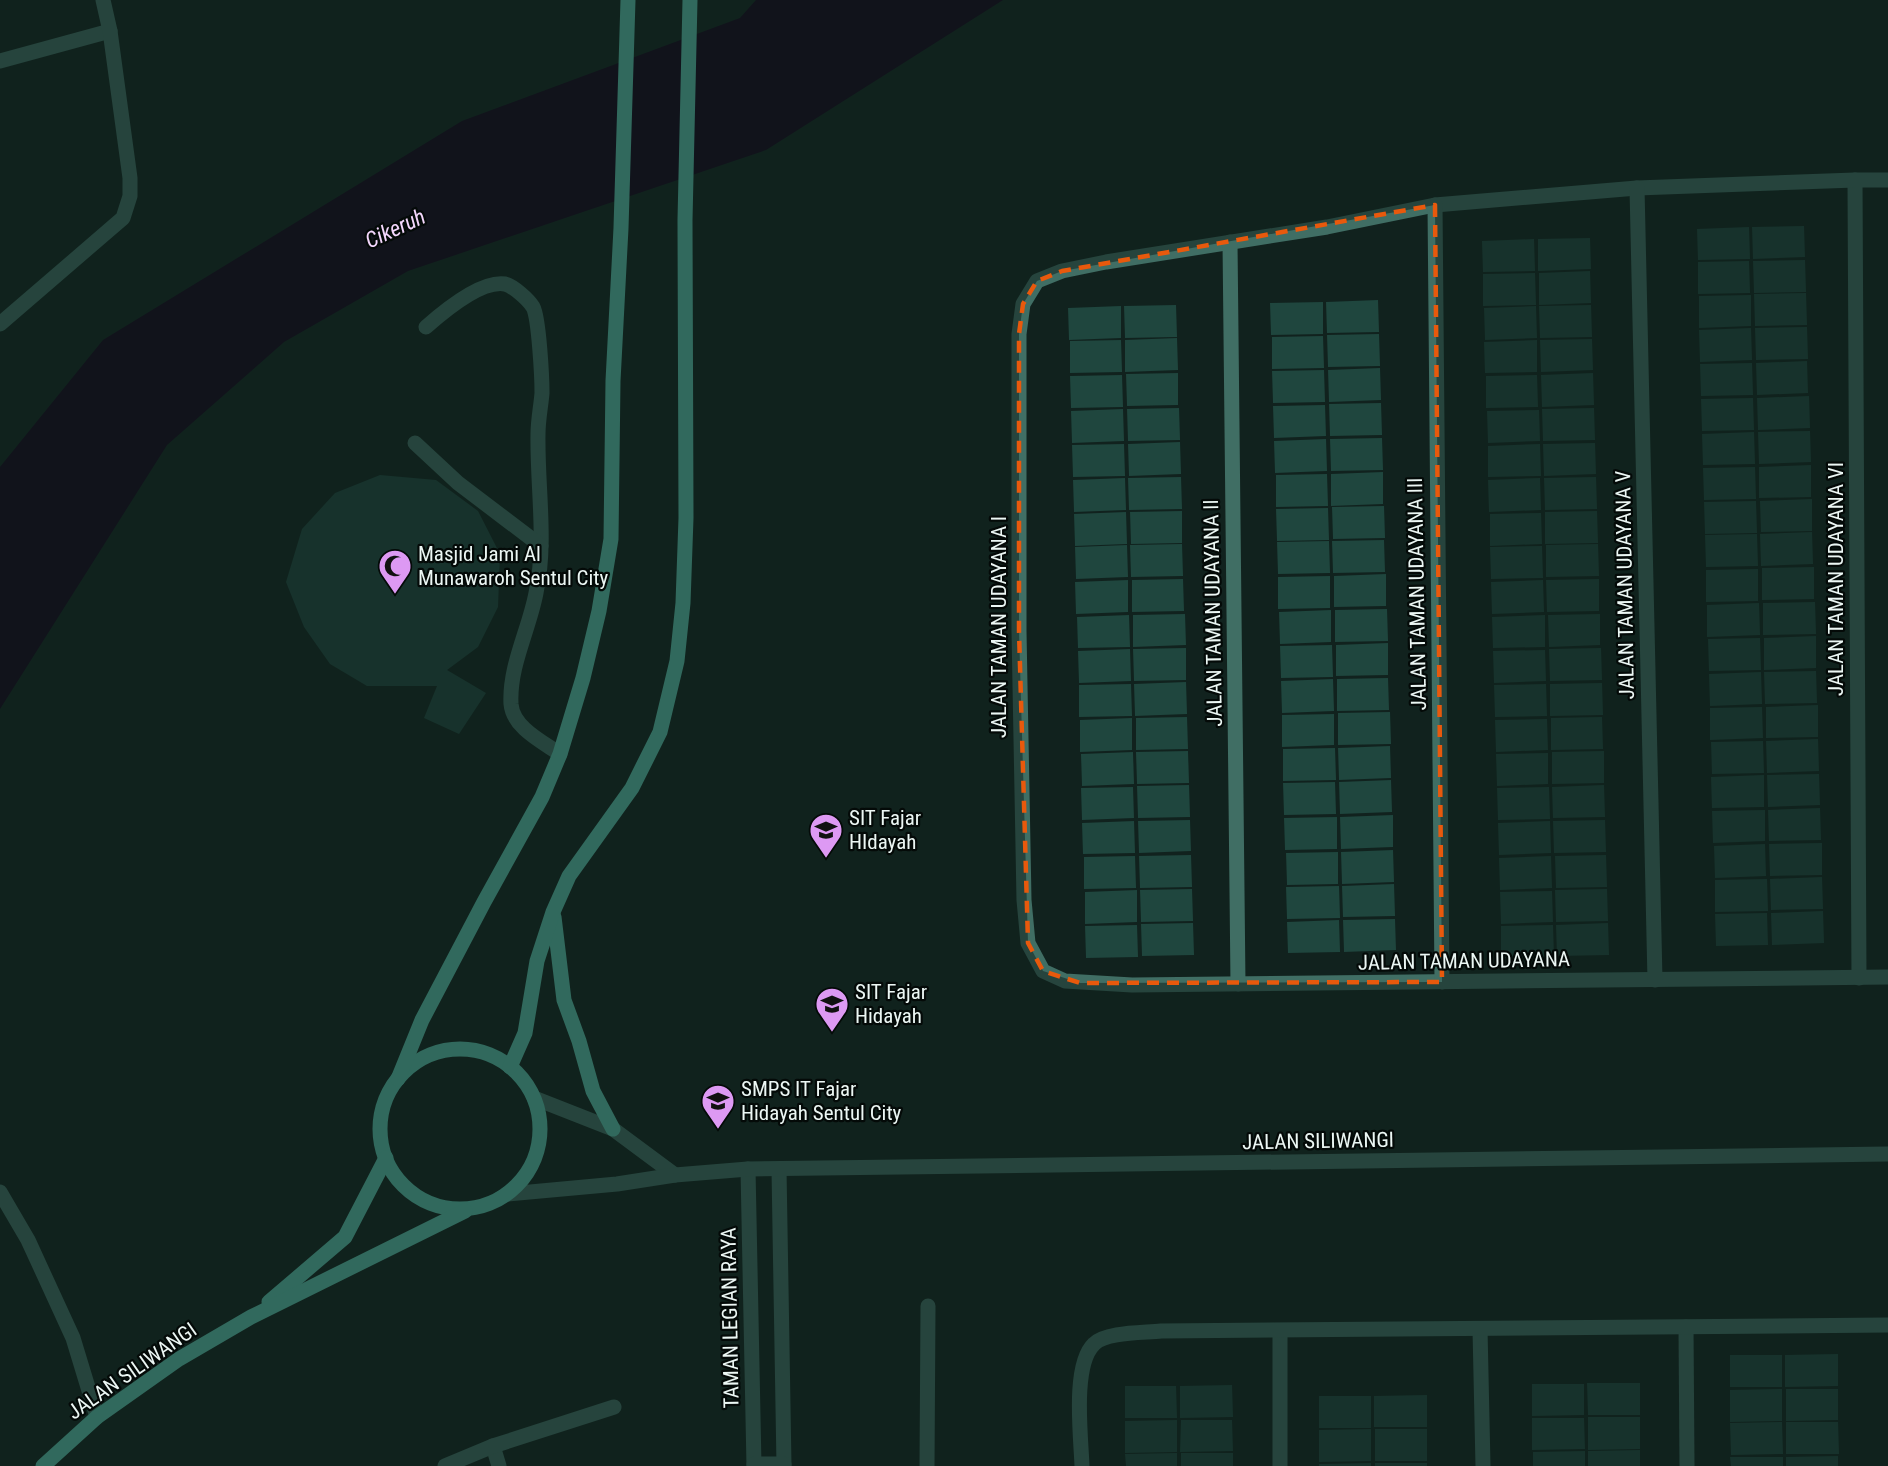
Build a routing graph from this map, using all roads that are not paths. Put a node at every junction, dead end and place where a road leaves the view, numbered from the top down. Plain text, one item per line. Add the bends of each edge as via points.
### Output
1 (103, 0) edge
2 (628, 0) edge
3 (690, 0) edge
4 (110, 31) junction
5 (0, 61) edge
6 (1855, 180) junction
7 (1888, 180) edge
8 (1637, 188) junction
9 (1435, 205) junction
10 (1230, 242) junction
11 (0, 324) edge
12 (426, 327) dead end
13 (415, 443) dead end
14 (541, 546) junction
15 (560, 754) junction
16 (553, 912) junction
17 (1044, 972) joint
18 (1888, 977) edge
19 (1859, 978) junction
20 (1655, 980) junction
21 (1442, 982) junction
22 (1238, 984) junction
23 (510, 1067) junction
24 (398, 1079) junction
25 (534, 1098) junction
26 (612, 1129) junction
27 (1888, 1154) edge
28 (386, 1158) junction
29 (748, 1169) junction
30 (779, 1169) junction
31 (675, 1175) junction
32 (0, 1192) edge
33 (507, 1194) junction
34 (468, 1209) junction
35 (928, 1306) dead end
36 (250, 1317) junction
37 (1888, 1325) edge
38 (1686, 1327) junction
39 (1480, 1329) junction
40 (1280, 1331) junction
41 (614, 1407) dead end
42 (97, 1417) junction
43 (493, 1446) junction
44 (754, 1465) edge
45 (784, 1465) edge
46 (43, 1466) edge
47 (445, 1466) edge
48 (499, 1466) edge
49 (927, 1466) edge
50 (1082, 1466) edge
51 (1280, 1466) edge
52 (1483, 1466) edge
53 (1687, 1466) edge

1 - 4 street
2 - 15 main road via 611,539 599,611
3 - 16 main road via 686,518 677,661 660,732 632,788 569,876
4 - 5 street
4 - 11 street via 130,178 130,196 123,218
6 - 7 street
6 - 8 street
6 - 19 street, JALAN TAMAN UDAYANA VI
8 - 9 street
8 - 20 street, JALAN TAMAN UDAYANA V
9 - 10 street
9 - 21 street, JALAN TAMAN UDAYANA III
10 - 17 street, JALAN TAMAN UDAYANA I via 1062,271 1037,281 1023,304 1019,334 1019,631 1024,900 1028,944
10 - 22 street, JALAN TAMAN UDAYANA II
12 - 14 street via 449,307 488,286 505,284 533,307 542,391 538,433
13 - 14 street via 458,483
14 - 15 street via 536,593 513,680 511,706 517,722
15 - 24 main road via 542,797 422,1020
16 - 23 main road via 537,961 525,1033
16 - 26 main road via 564,1000 592,1091
17 - 22 street, JALAN TAMAN UDAYANA via 1080,983
18 - 19 street, JALAN TAMAN UDAYANA
19 - 20 street, JALAN TAMAN UDAYANA
20 - 21 street, JALAN TAMAN UDAYANA
21 - 22 street, JALAN TAMAN UDAYANA
23 - 24 main road via 473,1050 452,1050 432,1054
23 - 25 main road
24 - 28 main road via 387,1096 381,1117
25 - 26 street
25 - 33 main road via 539,1141 522,1180
26 - 31 street
27 - 30 street, JALAN SILIWANGI
28 - 34 main road via 395,1176 410,1192 447,1209
28 - 36 main road, JALAN SILIWANGI via 345,1237
29 - 30 street, JALAN SILIWANGI
29 - 31 street, JALAN SILIWANGI
29 - 44 street, TAMAN LEGIAN RAYA
30 - 45 street
31 - 33 street, JALAN SILIWANGI via 617,1185
32 - 42 street via 28,1240 73,1338
33 - 34 main road
34 - 36 main road, JALAN SILIWANGI
35 - 49 street
36 - 42 main road, JALAN SILIWANGI via 179,1359
37 - 38 street
38 - 39 street
38 - 53 street
39 - 40 street
39 - 52 street
40 - 50 street via 1161,1331 1117,1336 1094,1344 1083,1361 1080,1383
40 - 51 street
41 - 43 street
42 - 46 main road, JALAN SILIWANGI
43 - 47 street
43 - 48 street
44 - 45 street

